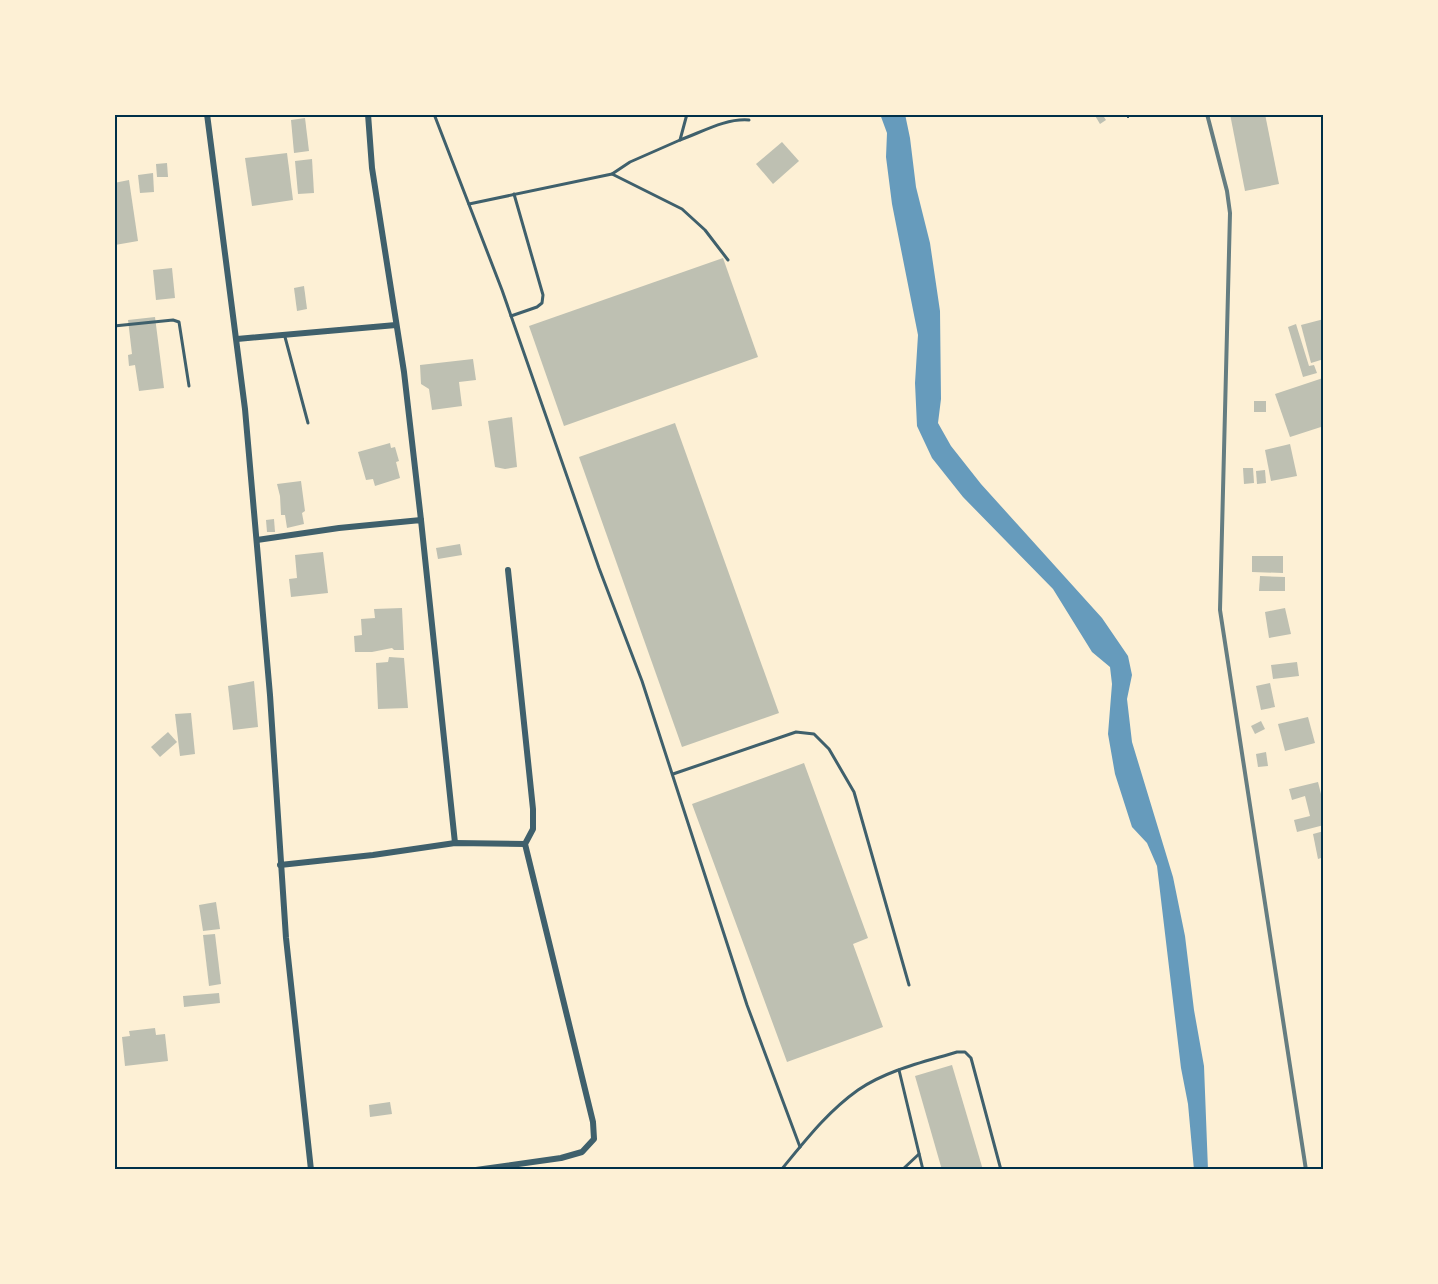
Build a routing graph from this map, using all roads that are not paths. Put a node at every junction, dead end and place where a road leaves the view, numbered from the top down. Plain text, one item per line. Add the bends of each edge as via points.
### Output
1 (207, 114) edge
2 (368, 114) edge
3 (434, 114) edge
4 (687, 114) edge
5 (749, 120) dead end
6 (681, 140) junction
7 (612, 174) junction
8 (514, 194) junction
9 (468, 204) junction
10 (728, 260) dead end
11 (511, 316) junction
12 (396, 325) junction
13 (114, 326) edge
14 (284, 335) junction
15 (237, 339) junction
16 (189, 386) dead end
17 (308, 423) dead end
18 (421, 520) junction
19 (257, 540) junction
20 (508, 570) dead end
21 (673, 774) junction
22 (455, 843) junction
23 (525, 844) junction
24 (280, 865) junction
25 (909, 985) dead end
26 (898, 1069) junction
27 (800, 1147) junction
28 (919, 1154) junction
29 (311, 1170) edge
30 (476, 1170) edge
31 (781, 1170) edge
32 (902, 1170) edge
33 (923, 1170) edge
34 (1001, 1170) edge

1 - 15 street
2 - 12 street via 372,168
3 - 9 lane
4 - 6 lane
5 - 6 lane via 727,122
6 - 7 lane
7 - 8 lane
7 - 10 lane via 682,209 705,230
8 - 9 lane
8 - 11 lane via 543,295 537,307
9 - 11 lane
11 - 21 lane
12 - 14 street
12 - 18 street
13 - 16 lane via 179,322
14 - 15 street
14 - 17 lane
15 - 19 street
18 - 19 street
18 - 22 street
19 - 24 street
20 - 23 street via 533,809 533,829
21 - 25 lane via 796,732 814,734 829,749 854,792
21 - 27 lane via 747,1005
22 - 23 street
22 - 24 street
23 - 30 street via 594,1139 582,1152 561,1158
24 - 29 street
26 - 27 lane via 859,1089 827,1116
26 - 28 lane
26 - 34 lane via 957,1052 971,1058
27 - 31 lane
28 - 32 lane
28 - 33 lane

